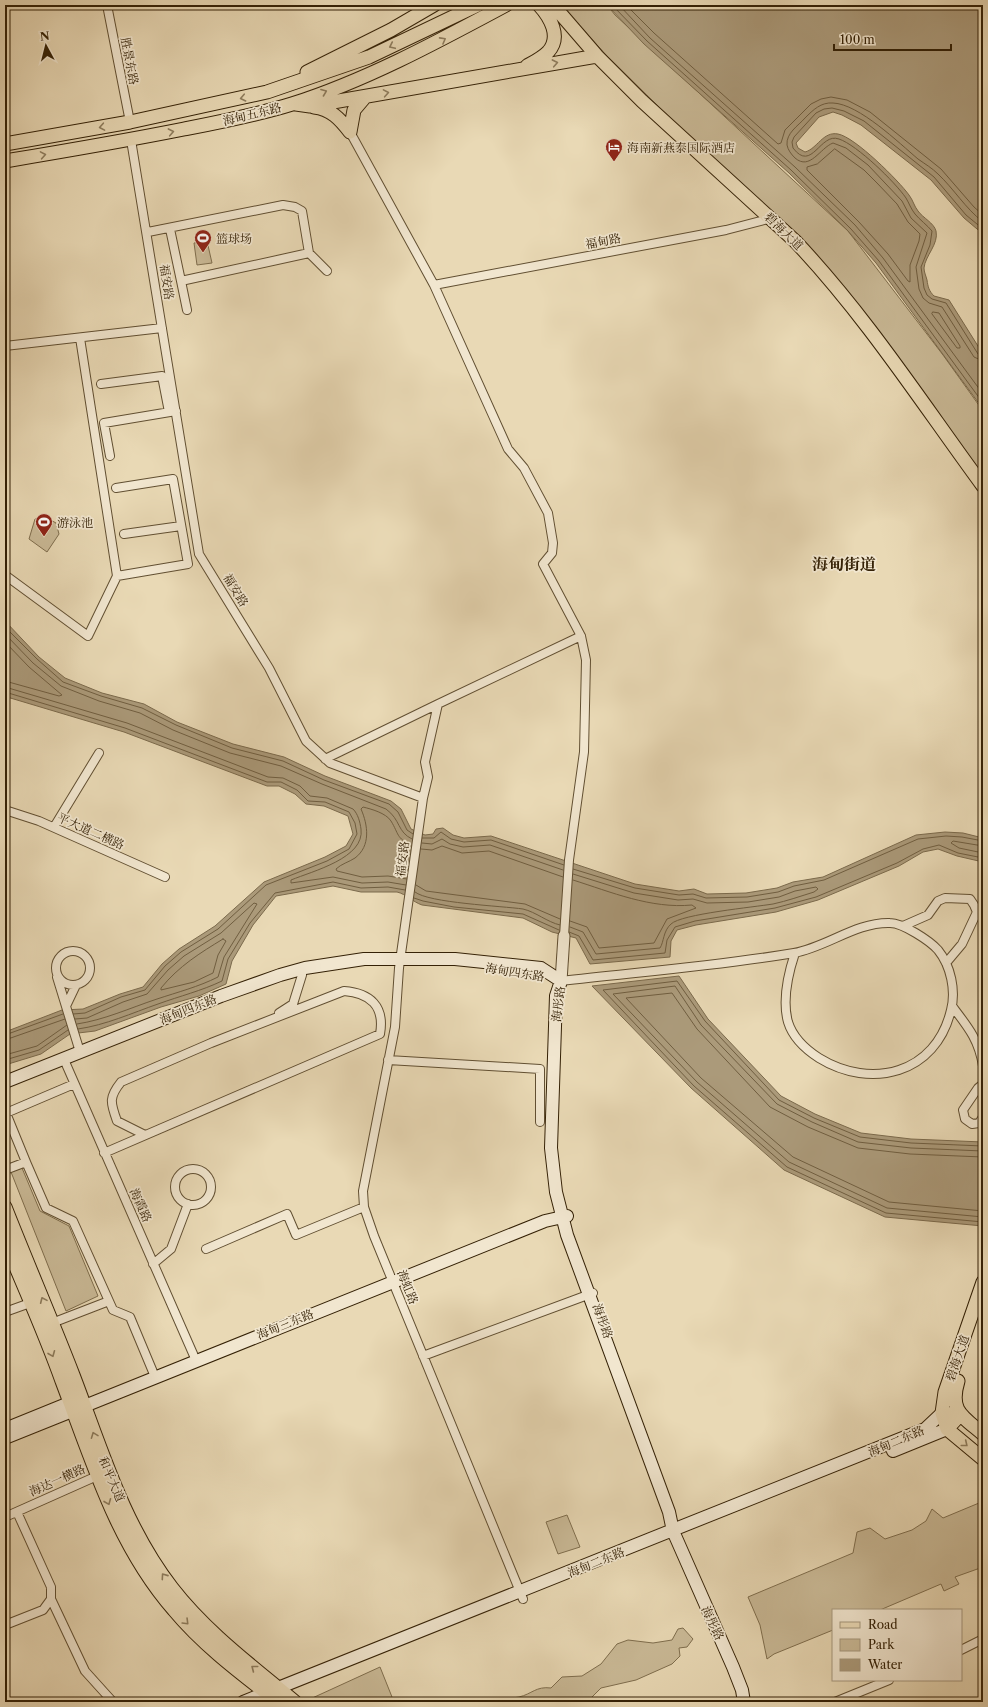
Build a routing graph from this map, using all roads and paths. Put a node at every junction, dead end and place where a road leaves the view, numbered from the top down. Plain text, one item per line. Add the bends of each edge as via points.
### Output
1 (107, 5) edge
2 (434, 5) edge
3 (478, 5) edge
4 (506, 5) edge
5 (539, 5) edge
6 (553, 5) edge
7 (561, 5) edge
8 (597, 56) junction
9 (522, 70) junction
10 (267, 92) junction
11 (365, 97) junction
12 (292, 104) junction
13 (310, 106) junction
14 (130, 122) junction
15 (350, 132) junction
16 (131, 140) junction
17 (5, 144) edge
18 (5, 161) edge
19 (773, 218) junction
20 (170, 229) junction
21 (148, 232) junction
22 (309, 253) junction
23 (327, 271) dead end
24 (181, 281) junction
25 (434, 285) junction
26 (187, 310) dead end
27 (162, 328) junction
28 (80, 338) junction
29 (5, 346) edge
30 (101, 384) dead end
31 (172, 412) junction
32 (110, 456) dead end
33 (983, 478) edge
34 (983, 486) edge
35 (116, 488) dead end
36 (181, 526) junction
37 (124, 534) dead end
38 (5, 575) edge
39 (117, 576) junction
40 (581, 636) junction
41 (438, 704) junction
42 (99, 753) dead end
43 (325, 759) junction
44 (423, 798) junction
45 (5, 810) edge
46 (54, 827) junction
47 (165, 877) dead end
48 (903, 926) junction
49 (564, 936) joint
50 (795, 952) junction
51 (785, 953) junction
52 (400, 963) junction
53 (946, 963) junction
54 (791, 966) junction
55 (57, 975) junction
56 (302, 975) junction
57 (561, 981) junction
58 (76, 985) junction
59 (66, 1006) junction
60 (952, 1006) junction
61 (267, 1021) junction
62 (395, 1027) junction
63 (380, 1034) junction
64 (80, 1052) junction
65 (388, 1060) junction
66 (66, 1064) junction
67 (983, 1066) edge
68 (5, 1082) edge
69 (74, 1084) junction
70 (983, 1084) edge
71 (5, 1089) edge
72 (983, 1117) edge
73 (540, 1122) dead end
74 (145, 1135) junction
75 (104, 1153) junction
76 (26, 1162) junction
77 (5, 1170) edge
78 (188, 1204) junction
79 (5, 1207) edge
80 (364, 1207) junction
81 (564, 1214) junction
82 (5, 1240) edge
83 (206, 1249) dead end
84 (10, 1264) edge
85 (153, 1264) junction
86 (392, 1280) junction
87 (983, 1282) edge
88 (591, 1294) junction
89 (983, 1299) edge
90 (109, 1301) junction
91 (30, 1303) junction
92 (5, 1312) edge
93 (52, 1323) junction
94 (194, 1356) junction
95 (423, 1356) junction
96 (153, 1372) junction
97 (77, 1405) junction
98 (942, 1413) junction
99 (960, 1415) junction
100 (5, 1429) edge
101 (947, 1430) junction
102 (983, 1434) edge
103 (5, 1438) edge
104 (983, 1459) edge
105 (97, 1476) junction
106 (17, 1512) junction
107 (5, 1517) edge
108 (678, 1533) junction
109 (521, 1596) junction
110 (51, 1599) junction
111 (5, 1625) edge
112 (983, 1639) edge
113 (962, 1650) edge
114 (888, 1681) edge
115 (274, 1696) edge
116 (113, 1702) edge
117 (243, 1702) edge
118 (296, 1702) edge
119 (744, 1702) edge
120 (751, 1702) edge
121 (835, 1702) edge

1 - 14 street, 胜景东路
2 - 10 main road via 391,30
3 -> 10 main road, 海甸五东路 via 369,57
12 -> 4 main road, 海甸五东路 via 431,46
5 - 9 main road via 552,21 554,41 549,51
6 - 8 main road, 碧海大道
7 - 19 main road, 碧海大道 via 637,90 667,115
9 -> 8 main road
8 - 19 main road, 碧海大道 via 642,101
11 -> 9 main road
10 -> 14 main road, 海甸五东路
11 - 13 main road
11 - 15 main road via 354,110
12 - 13 main road
16 -> 12 main road, 海甸五东路
13 - 15 main road via 325,108
14 -> 17 main road, 海甸五东路
15 - 25 street
18 -> 16 main road, 海甸五东路
16 - 21 street, 福安路
19 - 25 street, 福甸路 via 726,230
19 - 33 main road, 碧海大道 via 804,244 844,289
19 - 34 main road, 碧海大道 via 844,297
20 - 21 street
20 - 22 street via 283,205 295,207 302,212
20 - 24 street
21 - 27 street, 福安路
22 - 23 street
22 - 24 street
24 - 26 street
25 - 40 street via 508,449 524,468 548,513 553,543 552,553 543,564
27 - 28 street
27 - 31 street, 福安路
28 - 29 street
28 - 39 street
30 - 31 street via 162,376
31 - 32 street via 104,423
31 - 43 street, 福安路 via 200,554 269,668 306,741
35 - 36 street via 173,479
36 - 37 street
36 - 39 street via 188,564
38 - 39 street via 88,636
40 - 41 street
40 - 49 street via 586,660 584,752 570,860
41 - 43 street
41 - 44 street via 425,762 428,777
42 - 46 street
43 - 44 street, 福安路
44 - 52 street, 福安路
45 - 46 street, 平大道二横路
46 - 47 street, 平大道二横路
48 - 50 street via 892,923 868,926
48 - 53 street via 937,949
48 - 53 street via 928,915 938,901 944,898 970,899 977,912 962,944
49 - 57 street
50 - 51 street
50 - 54 street
51 - 54 street
51 - 57 street via 733,962
52 - 56 main road, 海甸四东路 via 347,967
52 - 57 main road, 海甸四东路 via 495,968 540,974
52 - 62 street, 海虹路
52 - 64 main road, 海甸四东路 via 346,961 280,974
53 - 60 street via 954,995
54 - 60 street via 785,1005 788,1024 796,1039 833,1067 854,1074 898,1071 911,1067 926,1057 948,1025
55 - 58 street via 64,983
55 - 58 street via 56,964 61,955 71,951 82,954 89,963 88,974 86,979
55 - 59 street
56 - 61 street via 293,1004
56 - 66 main road, 海甸四东路 via 225,1001
57 - 81 main road, 海彤路 via 556,996 551,1143 556,1192
58 - 59 street
59 - 64 street
60 - 67 street via 974,1035
61 - 63 street via 344,991 359,992 373,1002 380,1014
61 - 74 street via 121,1082 112,1094 111,1107 117,1120
62 - 63 street
62 - 65 street, 海虹路
63 - 74 street
64 - 68 main road, 海甸四东路
65 - 73 street via 540,1069
65 - 80 street, 海虹路 via 363,1191
66 - 69 street, 海霞路
66 - 71 main road, 海甸四东路
69 - 75 street, 海霞路
69 - 76 street via 6,1113
70 - 72 street via 963,1110 965,1119 972,1124 979,1123
74 - 75 street
75 - 85 street, 海霞路
76 - 77 street
76 - 90 street via 46,1208 73,1222
78 - 78 street via 182,1202 175,1191 176,1179 186,1170 198,1169 211,1180 211,1192 205,1201 194,1205
78 - 85 street via 171,1249
93 -> 79 main road, 和平大道
80 - 83 street via 296,1235 287,1214
80 - 86 street, 海虹路
81 - 86 main road via 543,1218
81 - 88 main road, 海彤路
82 - 84 main road, 和平大道
84 - 91 main road, 和平大道
85 - 94 street, 海霞路
86 - 94 main road
86 - 95 street, 海虹路
86 - 97 main road, 海甸三东路
87 - 98 main road, 碧海大道 via 945,1392
88 - 95 street
88 - 108 main road, 海彤路 via 673,1511
89 - 99 main road, 碧海大道 via 953,1395
90 - 93 street
90 - 96 street via 113,1310 130,1317
91 - 92 street
91 -> 97 main road, 和平大道
93 - 97 main road, 和平大道
94 - 96 main road
95 - 109 street, 海虹路
96 - 97 main road
97 - 100 main road
97 - 103 main road, 海甸三东路
97 - 105 main road, 和平大道
115 -> 97 main road, 和平大道 via 172,1589 140,1539
98 - 99 main road
98 - 101 main road
98 - 108 main road, 海甸二东路 via 926,1429
99 - 101 main road
99 - 102 main road
101 -> 104 main road
101 - 108 main road, 海甸二东路
105 - 106 street, 海达一横路
105 -> 115 main road, 和平大道 via 138,1560 174,1611 221,1656
106 - 107 street, 海达一横路
106 - 110 street via 51,1587
108 - 109 main road, 海甸二东路
108 - 119 main road, 海彤路 via 742,1690
108 - 120 main road, 海彤路
109 - 115 main road, 海甸二东路
110 - 111 street via 43,1610
110 - 116 street via 85,1671
112 - 113 street
114 - 121 street
115 - 117 main road, 海甸二东路
115 - 118 main road, 和平大道

